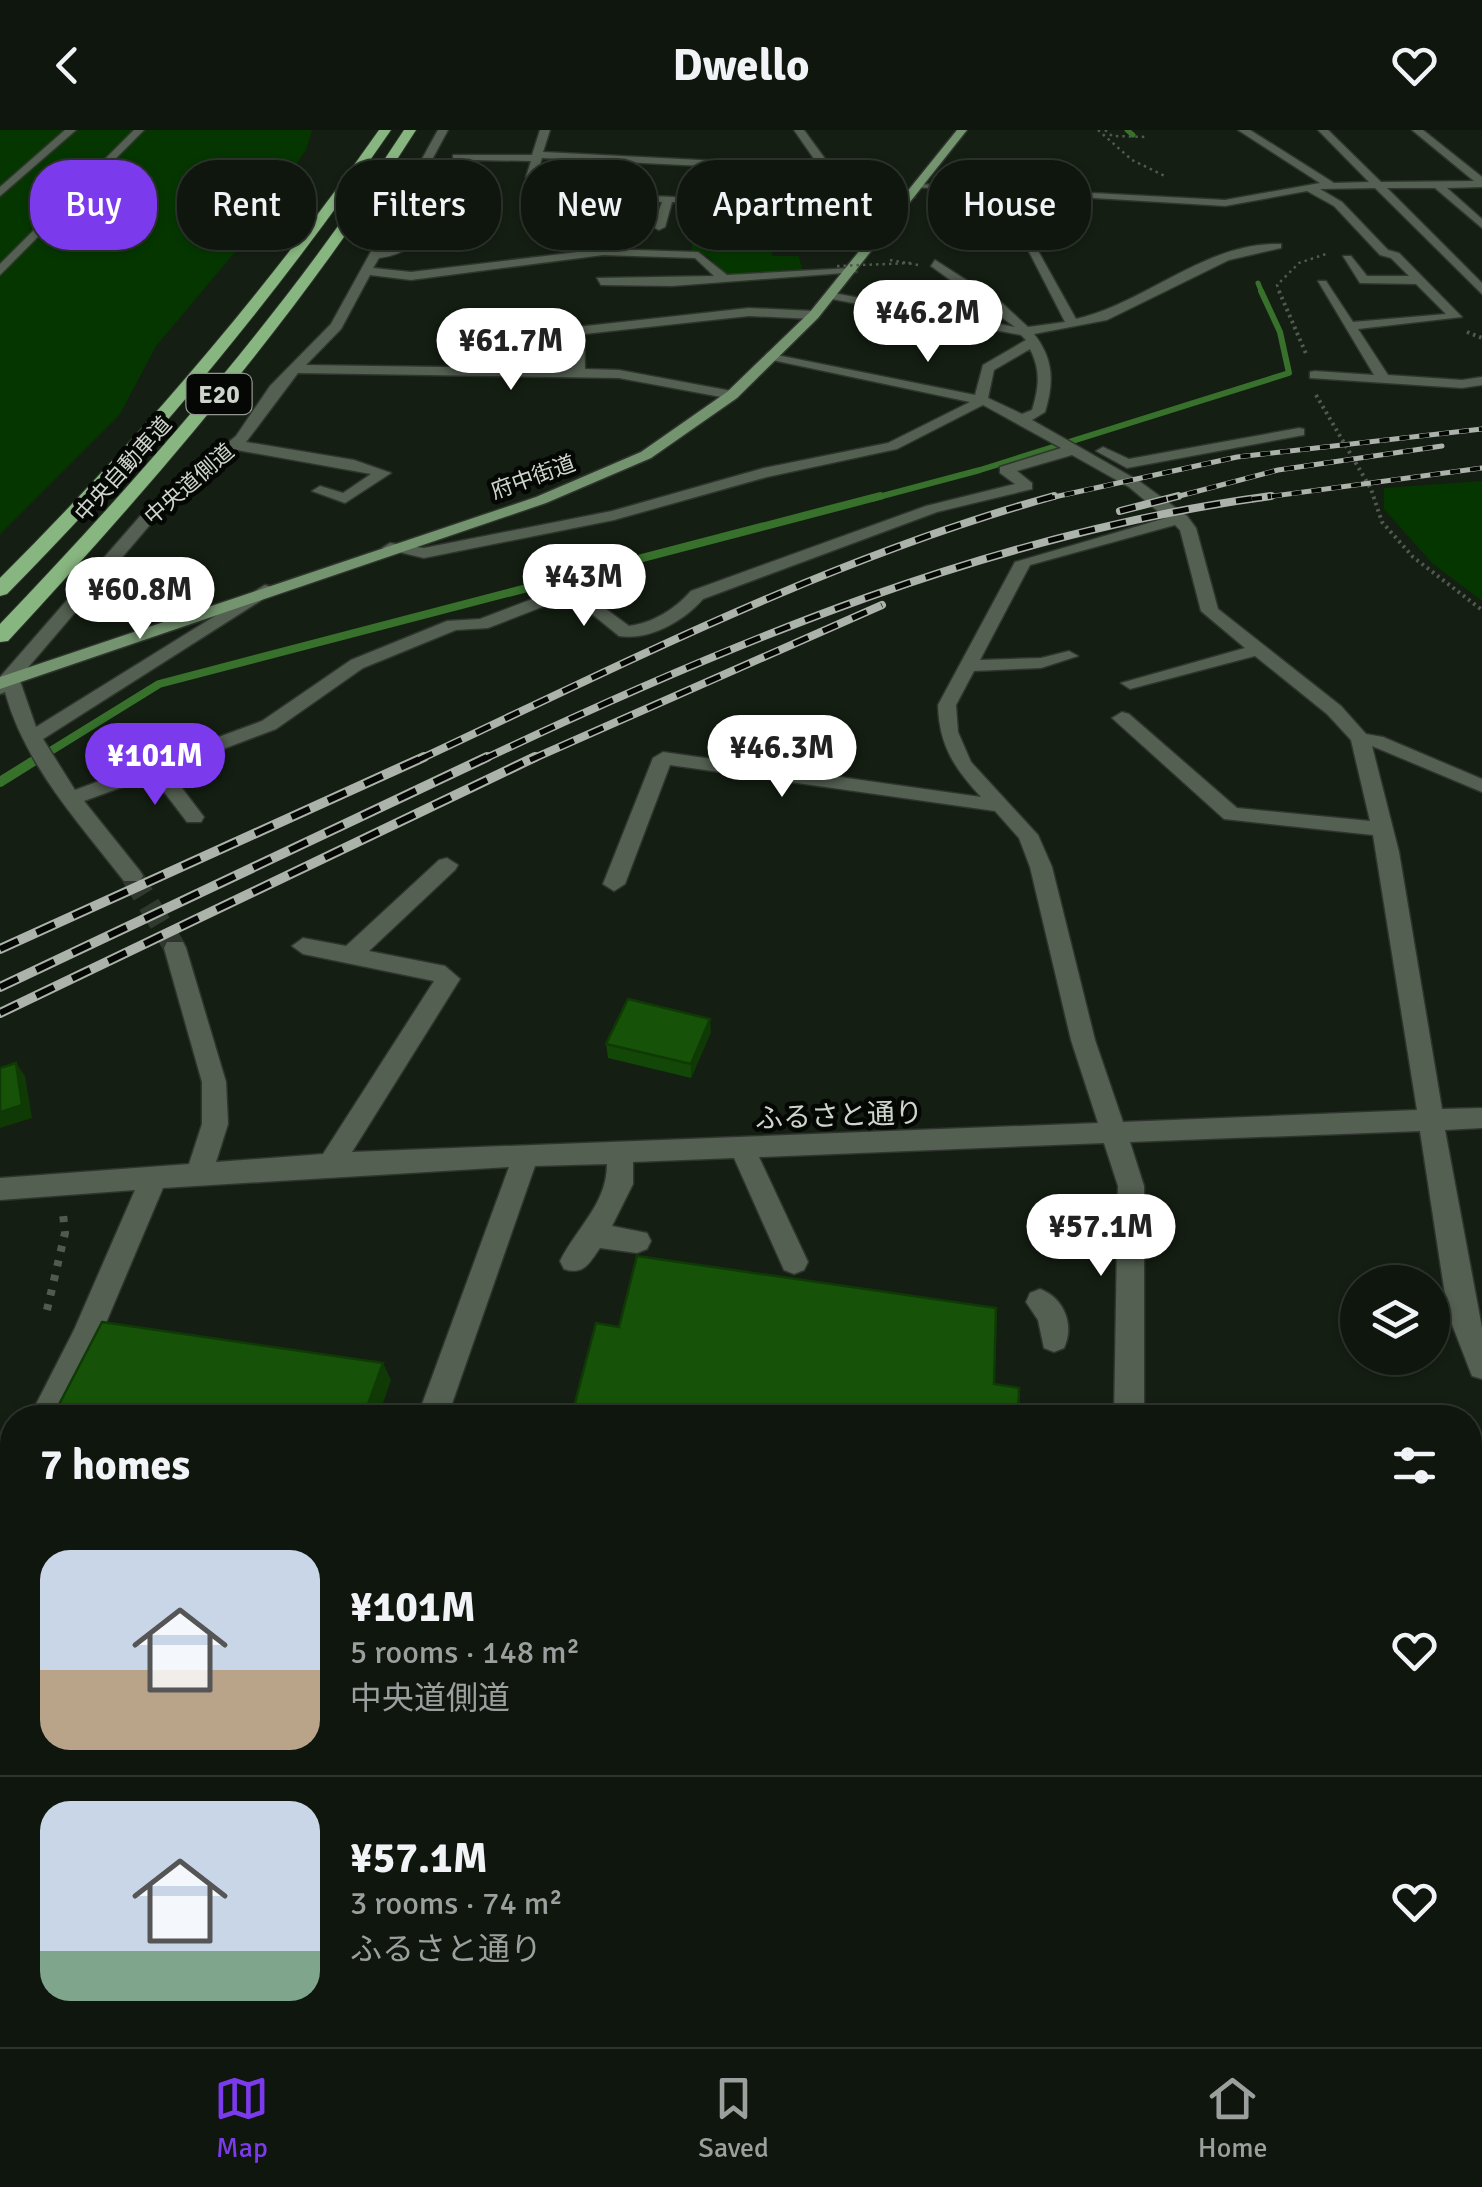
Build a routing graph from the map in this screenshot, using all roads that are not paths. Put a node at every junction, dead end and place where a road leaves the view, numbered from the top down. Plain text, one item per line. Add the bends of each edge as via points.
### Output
1 (71, 130) edge
2 (140, 130) edge
3 (384, 130) edge
4 (410, 130) edge
5 (443, 130) edge
6 (545, 130) edge
7 (798, 130) edge
8 (962, 130) edge
9 (1243, 130) edge
10 (1322, 130) edge
11 (1417, 130) edge
12 (537, 156) junction
13 (427, 157) junction
14 (471, 157) junction
15 (536, 160) edge
16 (820, 160) edge
17 (677, 162) edge
18 (662, 180) dead end
19 (1375, 183) junction
20 (1482, 183) edge
21 (1438, 184) junction
22 (1331, 185) junction
23 (1310, 188) junction
24 (657, 190) edge
25 (0, 193) edge
26 (910, 197) junction
27 (657, 198) edge
28 (668, 199) junction
29 (677, 199) edge
30 (1466, 210) junction
31 (1482, 210) edge
32 (1482, 225) edge
33 (659, 227) dead end
34 (1276, 246) road end
35 (1031, 250) edge
36 (372, 255) junction
37 (1395, 255) junction
38 (1412, 255) dead end
39 (1429, 255) dead end
40 (1446, 255) junction
41 (1347, 258) dead end
42 (935, 264) dead end
43 (844, 269) junction
44 (0, 271) edge
45 (364, 271) junction
46 (722, 277) junction
47 (1420, 280) junction
48 (600, 281) dead end
49 (1322, 284) road end
50 (1482, 290) edge
51 (832, 295) junction
52 (814, 315) junction
53 (1073, 326) junction
54 (1351, 326) junction
55 (1030, 336) junction
56 (772, 356) junction
57 (293, 369) junction
58 (578, 372) junction
59 (1315, 375) dead end
60 (1384, 379) junction
61 (1482, 381) edge
62 (732, 394) junction
63 (981, 400) junction
64 (1022, 419) junction
65 (1299, 432) dead end
66 (235, 445) junction
67 (1071, 447) junction
68 (320, 491) dead end
69 (1181, 520) junction
70 (390, 548) junction
71 (273, 588) junction
72 (0, 590) edge
73 (0, 636) edge
74 (1257, 650) junction
75 (1069, 656) dead end
76 (966, 666) junction
77 (3, 683) edge
78 (1130, 683) dead end
79 (1122, 718) dead end
80 (1165, 732) dead end
81 (33, 737) junction
82 (1141, 737) junction
83 (1360, 738) junction
84 (156, 768) junction
85 (1482, 786) edge
86 (71, 799) junction
87 (1002, 806) junction
88 (194, 817) dead end
89 (1381, 829) junction
90 (448, 866) dead end
91 (132, 876) tunnel mouth
92 (614, 884) dead end
93 (303, 946) dead end
94 (175, 948) tunnel mouth
95 (353, 952) junction
96 (1482, 1118) edge
97 (1433, 1121) junction
98 (1118, 1135) junction
99 (743, 1150) junction
100 (620, 1153) junction
101 (526, 1156) junction
102 (331, 1164) junction
103 (199, 1174) junction
104 (152, 1180) junction
105 (0, 1189) edge
106 (594, 1235) junction
107 (637, 1241) dead end
108 (574, 1260) dead end
109 (794, 1262) dead end
110 (1040, 1302) dead end
111 (1054, 1339) dead end
112 (1482, 1366) edge
113 (51, 1405) edge
114 (437, 1405) edge
115 (1129, 1405) edge

1 - 25 street
2 - 44 street
3 - 72 highway, 中央自動車道 / E20 via 325,219 210,364
4 - 73 highway, 中央自動車道 / E20 via 355,220 244,365
5 - 13 street, 中央道側道
6 - 12 street
7 - 16 street
8 - 26 main road, 府中街道
9 - 22 street
10 - 19 street
11 - 20 street
12 - 14 street
12 - 15 street
12 - 17 street
13 - 14 street
13 - 36 street, 中央道側道
14 - 36 street via 410,245
18 - 24 street
19 - 21 street
19 - 22 street
19 - 40 street
20 - 21 street
21 - 30 street
22 - 23 street
23 - 26 street via 1226,204 1104,194
23 - 37 street via 1338,204 1384,253
26 - 43 main road, 府中街道
27 - 28 street
28 - 29 street
28 - 33 street
30 - 31 street
30 - 32 street
34 - 53 street via 1225,257
35 - 53 street
36 - 45 street, 中央道側道
37 - 38 street
37 - 47 street
39 - 40 street
40 - 50 street
41 - 47 street via 1364,280
42 - 55 street via 1006,311
43 - 46 street
43 - 51 main road, 府中街道
45 - 46 street via 411,276 604,252 698,255
45 - 57 street, 中央道側道 via 336,326
46 - 48 street
47 - 54 street via 1456,317
49 - 54 street
51 - 52 main road, 府中街道
51 - 55 street
52 - 56 main road, 府中街道
52 - 58 street via 749,312 578,331
53 - 55 street
54 - 60 street
55 - 63 street via 988,368
55 - 64 street via 1044,390 1038,412
56 - 62 main road, 府中街道
56 - 63 street
57 - 58 street
57 - 66 street, 中央道側道
58 - 62 street
59 - 60 street
60 - 61 street
62 - 70 main road, 府中街道 via 687,430 596,478
63 - 64 street
63 - 70 street via 892,446 584,522 424,553
64 - 67 street
65 - 67 street via 1127,464 1096,447
66 - 68 street via 383,473 345,498
66 - 77 street, 中央道側道 via 148,517
67 - 69 street
67 - 84 street via 1005,470 1027,486 932,508 715,588 636,632 625,632 572,589 482,624 453,624 357,664 269,725
69 - 74 street via 1194,540 1210,611
69 - 76 street via 1023,562
70 - 71 main road, 府中街道
71 - 77 main road, 府中街道
71 - 81 street
74 - 78 street
74 - 83 street
75 - 76 street
76 - 87 street via 947,706 948,732 962,764
77 - 81 street
79 - 82 street
80 - 82 street
81 - 86 street
82 - 89 street via 1231,814
83 - 85 street
83 - 89 street
84 - 86 street
84 - 88 street
86 - 91 street
87 - 92 street via 663,758
87 - 98 street via 1028,835 1041,867 1083,1040
89 - 97 street
90 - 95 street
93 - 95 street
94 - 103 street via 214,1082 215,1124
95 - 102 street via 448,979
96 - 97 street, ふるさと通り
97 - 98 street, ふるさと通り
97 - 112 street via 1462,1314
98 - 99 street, ふるさと通り
98 - 115 street via 1131,1186
99 - 100 street, ふるさと通り
99 - 109 street
100 - 101 street, ふるさと通り
100 - 106 street via 620,1184
101 - 102 street, ふるさと通り
101 - 114 street
102 - 103 street, ふるさと通り
103 - 104 street
104 - 105 street
104 - 113 street
106 - 107 street
106 - 108 street
110 - 111 street via 1052,1314

